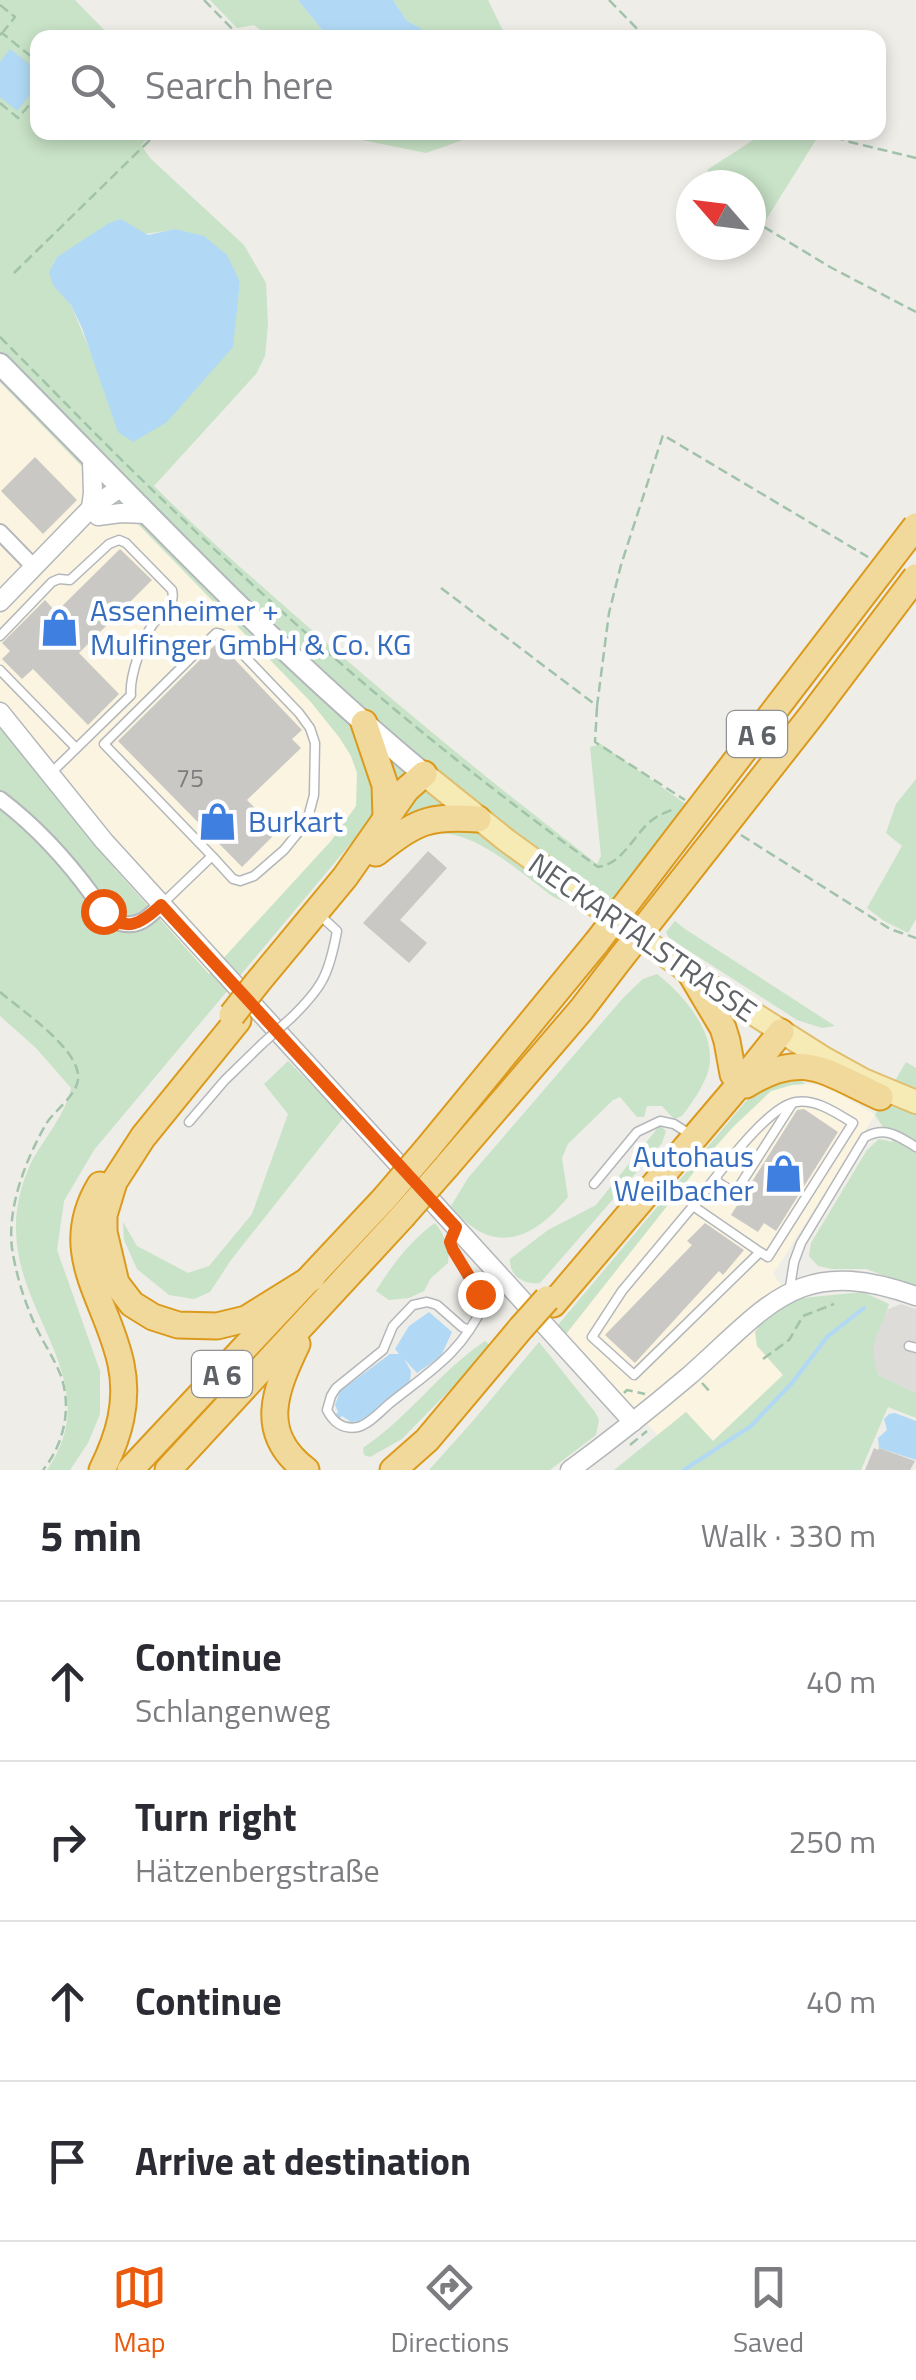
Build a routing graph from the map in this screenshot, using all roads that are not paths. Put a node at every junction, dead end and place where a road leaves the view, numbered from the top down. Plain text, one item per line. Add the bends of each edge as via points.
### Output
1 (0, 364) edge
2 (92, 460) junction
3 (123, 491) junction
4 (94, 512) junction
5 (146, 514) junction
6 (916, 526) edge
7 (0, 532) edge
8 (34, 566) junction
9 (916, 577) edge
10 (0, 602) edge
11 (0, 636) edge
12 (0, 670) edge
13 (0, 712) edge
14 (364, 723) junction
15 (76, 748) junction
16 (50, 774) junction
17 (428, 778) junction
18 (0, 800) edge
19 (386, 816) junction
20 (478, 819) junction
21 (376, 853) junction
22 (212, 856) junction
23 (161, 905) junction
24 (323, 918) junction
25 (690, 974) junction
26 (260, 985) junction
27 (235, 1018) junction
28 (774, 1028) junction
29 (733, 1083) junction
30 (872, 1088) junction
31 (794, 1102) junction
32 (916, 1102) edge
33 (916, 1118) edge
34 (189, 1122) dead end
35 (688, 1133) junction
36 (916, 1148) edge
37 (714, 1180) junction
38 (594, 1184) dead end
39 (693, 1206) junction
40 (393, 1208) junction
41 (790, 1223) junction
42 (456, 1227) junction
43 (806, 1233) junction
44 (760, 1252) junction
45 (312, 1278) junction
46 (789, 1293) junction
47 (916, 1296) edge
48 (550, 1302) junction
49 (308, 1321) junction
50 (469, 1330) junction
51 (524, 1331) junction
52 (633, 1422) junction
53 (102, 1470) edge
54 (130, 1470) edge
55 (168, 1470) edge
56 (306, 1470) edge
57 (393, 1470) edge
58 (408, 1470) edge
59 (570, 1470) edge

1 - 2 main road
2 - 3 main road
2 - 4 street
3 - 4 street
3 - 5 main road
4 - 5 street
4 - 8 street
5 - 14 main road
6 - 40 highway, A 6, bridge via 597,942 427,1148
7 - 8 street
8 - 10 street
9 - 40 highway, A 6, bridge via 580,1010 446,1167
11 - 15 lane via 52,582 70,580 119,540 172,590 172,604 151,626 131,694
12 - 15 lane
13 - 16 street
14 - 17 main road
14 - 19 highway via 385,785
15 - 16 lane
16 - 23 street
17 - 19 highway via 406,790
17 - 20 main road, NECKARTALSTRASSE
17 - 21 highway
18 - 23 street via 52,844 112,920 138,924
19 - 26 highway
20 - 21 highway via 422,822
20 - 25 main road, NECKARTALSTRASSE
21 - 24 highway
22 - 22 lane via 233,879 254,876 301,829 314,795 315,767 315,743 299,713 216,633 104,744
22 - 23 lane
23 - 42 street
24 - 26 highway
24 - 34 lane, bridge via 337,931 330,967 312,998
25 - 28 main road, NECKARTALSTRASSE
25 - 29 highway via 727,1040
26 - 27 highway, bridge
27 - 45 highway via 114,1182 104,1232 116,1283 153,1317 216,1326 246,1319
27 - 53 highway via 120,1154 87,1212 84,1258 116,1348 124,1400
28 - 29 highway
28 - 30 main road, NECKARTALSTRASSE
29 - 30 highway via 795,1065
29 - 35 highway
29 - 48 highway
30 - 32 main road, NECKARTALSTRASSE
30 - 33 main road, NECKARTALSTRASSE
31 - 37 lane via 759,1124
31 - 37 lane via 735,1194
31 - 41 lane via 824,1106 853,1124
35 - 38 lane via 660,1120 644,1128
35 - 48 highway
36 - 43 lane via 887,1130 865,1137
37 - 39 lane
39 - 44 lane
39 - 44 lane via 592,1337 634,1375
40 - 45 highway, A 6
40 - 49 highway, A 6
41 - 43 lane
41 - 44 lane via 768,1257
42 - 50 lane via 450,1242 484,1304
42 - 52 street
43 - 46 lane
45 - 54 highway, A 6
46 - 47 street via 859,1280
46 - 52 street via 752,1317
48 - 51 highway, bridge
49 - 55 highway, A 6
49 - 56 highway via 274,1409 282,1441
50 - 50 lane via 447,1360 363,1426 332,1420 327,1410 336,1388 383,1350 392,1326 413,1306 437,1305
51 - 57 highway
51 - 58 highway
52 - 59 street

